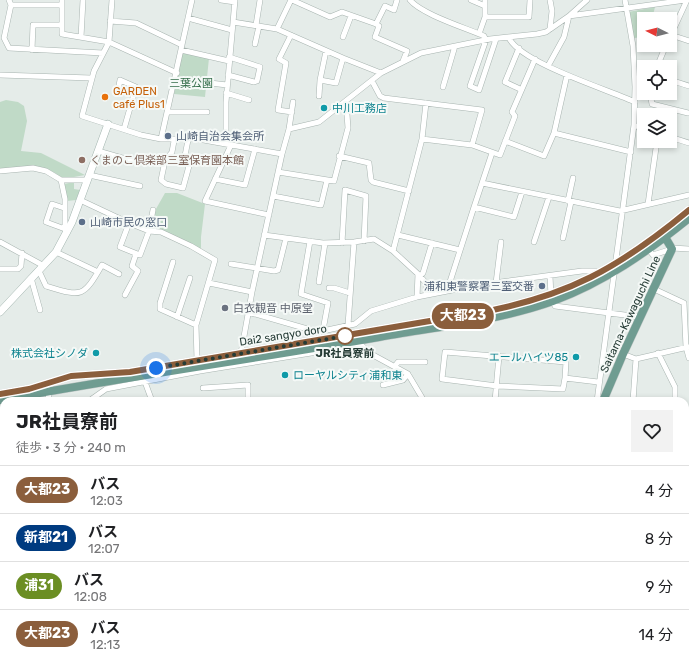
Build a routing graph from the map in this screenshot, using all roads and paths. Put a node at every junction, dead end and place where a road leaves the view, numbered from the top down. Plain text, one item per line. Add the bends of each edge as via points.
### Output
1 (83, 0) edge
2 (112, 0) edge
3 (192, 0) edge
4 (221, 0) edge
5 (260, 0) edge
6 (291, 0) edge
7 (397, 0) edge
8 (410, 0) edge
9 (470, 0) edge
10 (484, 0) edge
11 (530, 0) edge
12 (550, 0) edge
13 (625, 0) edge
14 (686, 0) edge
15 (235, 1) edge
16 (586, 1) edge
17 (10, 2) edge
18 (62, 3) edge
19 (485, 6) junction
20 (626, 9) junction
21 (351, 16) junction
22 (569, 16) junction
23 (485, 17) junction
24 (188, 18) junction
25 (677, 20) edge
26 (110, 21) junction
27 (233, 22) junction
28 (376, 24) junction
29 (62, 25) junction
30 (257, 26) junction
31 (277, 29) junction
32 (550, 29) junction
33 (232, 30) junction
34 (479, 34) junction
35 (291, 35) junction
36 (81, 37) junction
37 (343, 37) dead end
38 (509, 38) junction
39 (677, 38) edge
40 (496, 39) junction
41 (486, 40) junction
42 (689, 41) edge
43 (109, 42) junction
44 (255, 44) dead end
45 (455, 46) junction
46 (182, 48) junction
47 (519, 48) junction
48 (32, 50) junction
49 (326, 51) junction
50 (103, 52) junction
51 (343, 58) junction
52 (229, 59) junction
53 (535, 59) junction
54 (403, 61) junction
55 (548, 66) junction
56 (177, 73) junction
57 (381, 73) junction
58 (0, 75) edge
59 (567, 75) junction
60 (228, 76) junction
61 (91, 78) junction
62 (320, 80) junction
63 (372, 81) junction
64 (677, 82) edge
65 (210, 83) dead end
66 (227, 84) junction
67 (689, 86) edge
68 (443, 87) dead end
69 (635, 87) joint
70 (520, 89) junction
71 (118, 91) dead end
72 (226, 93) junction
73 (319, 96) dead end
74 (249, 100) dead end
75 (651, 100) edge
76 (346, 101) junction
77 (293, 102) dead end
78 (635, 102) junction
79 (426, 103) junction
80 (168, 112) junction
81 (207, 112) dead end
82 (292, 112) junction
83 (688, 113) edge
84 (108, 124) junction
85 (634, 125) junction
86 (637, 126) edge
87 (289, 129) junction
88 (124, 130) junction
89 (554, 133) junction
90 (161, 139) junction
91 (422, 139) junction
92 (677, 139) edge
93 (188, 140) junction
94 (174, 141) junction
95 (506, 141) junction
96 (689, 143) edge
97 (228, 144) junction
98 (472, 145) junction
99 (656, 148) edge
100 (255, 149) junction
101 (98, 151) junction
102 (631, 152) junction
103 (492, 153) junction
104 (282, 154) junction
105 (339, 156) junction
106 (136, 162) dead end
107 (0, 171) edge
108 (278, 172) junction
109 (88, 177) junction
110 (573, 178) dead end
111 (215, 179) junction
112 (61, 180) junction
113 (327, 180) junction
114 (482, 182) junction
115 (140, 186) dead end
116 (409, 191) junction
117 (522, 192) junction
118 (689, 194) edge
119 (273, 196) junction
120 (549, 197) junction
121 (80, 200) junction
122 (570, 201) junction
123 (648, 204) junction
124 (64, 208) junction
125 (474, 208) junction
126 (153, 210) dead end
127 (623, 210) junction
128 (689, 210) edge
129 (268, 215) junction
130 (689, 218) edge
131 (129, 223) junction
132 (66, 231) junction
133 (149, 231) junction
134 (264, 235) junction
135 (398, 235) junction
136 (665, 237) junction
137 (286, 238) junction
138 (563, 238) dead end
139 (310, 241) junction
140 (364, 241) junction
141 (0, 242) edge
142 (354, 242) junction
143 (501, 242) dead end
144 (534, 242) dead end
145 (325, 243) junction
146 (342, 243) junction
147 (432, 243) junction
148 (672, 249) junction
149 (689, 249) edge
150 (460, 250) junction
151 (649, 250) junction
152 (393, 251) junction
153 (56, 252) junction
154 (22, 253) junction
155 (136, 254) junction
156 (173, 262) dead end
157 (231, 264) dead end
158 (257, 268) junction
159 (616, 268) junction
160 (0, 269) edge
161 (42, 269) junction
162 (98, 272) junction
163 (603, 272) junction
164 (119, 274) dead end
165 (419, 275) junction
166 (550, 276) junction
167 (31, 278) junction
168 (190, 278) dead end
169 (319, 282) dead end
170 (209, 283) junction
171 (496, 283) junction
172 (329, 288) dead end
173 (654, 289) junction
174 (447, 291) junction
175 (252, 292) junction
176 (350, 293) junction
177 (125, 295) dead end
178 (426, 295) junction
179 (417, 297) junction
180 (552, 298) junction
181 (686, 303) edge
182 (40, 310) dead end
183 (0, 311) edge
184 (248, 312) junction
185 (610, 313) junction
186 (178, 317) junction
187 (640, 317) junction
188 (348, 325) junction
189 (196, 326) junction
190 (320, 334) junction
191 (688, 347) edge
192 (241, 353) junction
193 (658, 353) junction
194 (623, 354) junction
195 (499, 356) junction
196 (689, 358) edge
197 (636, 359) junction
198 (197, 360) junction
199 (425, 362) dead end
200 (395, 366) junction
201 (408, 374) junction
202 (565, 378) junction
203 (144, 382) junction
204 (598, 382) junction
205 (383, 385) dead end
206 (497, 386) junction
207 (203, 388) dead end
208 (48, 392) junction
209 (6, 397) edge
210 (10, 397) edge
211 (49, 397) edge
212 (94, 397) edge
213 (150, 397) edge
214 (248, 397) edge
215 (422, 397) edge
216 (496, 397) edge
217 (597, 397) edge
218 (605, 397) edge
219 (633, 397) edge
220 (675, 397) edge

1 - 36 street
2 - 26 street
3 - 24 street
4 - 15 street
5 - 30 street
6 - 21 street via 330,17 342,12
6 - 31 street
7 - 28 street via 394,10 385,6
8 - 34 street via 414,5
9 - 19 street
10 - 19 street
11 - 23 street via 529,17
12 - 32 street
13 - 20 street
14 - 20 street
14 - 25 street
15 - 27 street
16 - 22 street
17 - 18 street
17 - 48 street via 4,38 9,48
18 - 29 street
19 - 23 street
20 - 22 street
20 - 69 street via 633,46
21 - 28 street
21 - 37 street
22 - 32 street
22 - 55 street via 564,37
23 - 34 street
24 - 33 street
24 - 46 street
26 - 43 street
26 - 46 street via 136,23
27 - 30 street
27 - 33 street
28 - 54 street via 379,26 375,37 407,51
29 - 36 street via 62,34
29 - 48 street via 33,25
30 - 31 street
30 - 44 street
31 - 35 street
32 - 38 street via 537,34
33 - 52 street
34 - 41 street
35 - 49 street
35 - 82 street via 279,59 286,63 278,110
36 - 43 street
38 - 40 street
38 - 47 street
39 - 42 street
40 - 41 street
40 - 41 street via 479,90 470,86
41 - 45 street
43 - 50 street
43 - 56 street
45 - 54 street via 421,53
45 - 68 street
46 - 52 street
46 - 56 street
47 - 53 street
47 - 70 street via 505,82
48 - 50 street
49 - 51 street
49 - 62 street
50 - 61 street
51 - 57 street
51 - 62 street via 336,83
52 - 60 street
52 - 60 street via 260,67 257,80 254,82
53 - 55 street
53 - 70 street
54 - 57 street
55 - 59 street
56 - 80 street
57 - 63 street
58 - 61 street
59 - 78 street via 594,88
59 - 89 street
60 - 66 street
61 - 84 street via 82,116
62 - 73 street
63 - 76 street
63 - 79 street via 380,96
64 - 67 street
65 - 66 street
66 - 72 street
69 - 78 street
70 - 95 street via 512,112 515,116
71 - 88 street via 120,80 136,87
72 - 74 street
72 - 97 street
75 - 83 street via 652,104
76 - 87 street via 319,122
76 - 105 street via 348,128
77 - 82 street
78 - 85 street
79 - 91 street
79 - 98 street via 482,110
80 - 81 street
80 - 90 street
82 - 87 street
84 - 88 street
84 - 101 street
85 - 86 street
85 - 102 street
87 - 104 street
88 - 90 street
89 - 95 street via 544,156
89 - 102 street
90 - 94 street
91 - 98 street
91 - 116 street
92 - 96 street
93 - 94 street
93 - 94 street via 184,162 189,166 182,188 161,180 165,161 172,152
93 - 97 street
95 - 103 street via 500,155
97 - 100 street
97 - 111 street
98 - 103 street
99 - 123 street
100 - 104 street
100 - 111 street via 245,186
101 - 106 street
101 - 109 street
102 - 127 street
103 - 114 street
104 - 108 street
105 - 113 street via 334,181
105 - 116 street via 369,162 370,180 373,182
107 - 112 street via 33,168 46,171
108 - 113 street
108 - 119 street
109 - 112 street
109 - 115 street
109 - 121 street
110 - 122 street
111 - 129 street via 205,201
112 - 124 street via 65,196
113 - 119 street via 321,205
114 - 117 street
114 - 125 street
116 - 135 street
117 - 120 street
117 - 125 street via 514,217
118 - 123 street
119 - 129 street
120 - 122 street
120 - 144 street
121 - 131 street
121 - 132 street
122 - 127 street
122 - 138 street
123 - 127 street
124 - 132 street
124 - 132 street via 52,204 46,222
125 - 150 street
126 - 133 street
127 - 159 street
128 - 159 main road, Dai2 sangyo doro
129 - 134 street
130 - 136 main road, Dai2 sangyo doro
131 - 133 street
131 - 155 street via 120,247
132 - 153 street
133 - 155 street via 140,255
133 - 170 street via 161,232 215,260
134 - 137 street
134 - 158 street
135 - 147 street
135 - 152 street
136 - 148 main road, Saitama-Kawaguchi Line
136 - 151 main road, Dai2 sangyo doro
137 - 139 street
137 - 158 street via 278,270
139 - 145 street
139 - 190 street via 301,294 328,303
140 - 142 street
140 - 146 street via 366,196 345,190
140 - 152 street via 374,239
141 - 154 street
142 - 146 street
142 - 176 street
143 - 171 street
145 - 146 street
145 - 169 street
147 - 150 street
147 - 165 street via 423,273
148 - 149 street
148 - 151 street via 653,255
148 - 173 main road, Saitama-Kawaguchi Line
150 - 174 street
151 - 159 main road, Dai2 sangyo doro
152 - 165 street
153 - 161 street
153 - 162 street
154 - 160 street via 18,269
154 - 161 street
155 - 177 street via 132,266 138,271
156 - 186 street via 160,309
157 - 158 street
158 - 175 street
159 - 163 main road, Dai2 sangyo doro
159 - 180 main road, Dai2 sangyo doro via 589,286
159 - 185 street
161 - 162 street via 46,286 75,293 83,292
161 - 167 street
162 - 164 street via 102,265
163 - 166 street via 598,270
163 - 180 main road, Dai2 sangyo doro
165 - 178 street via 426,283
165 - 179 street
166 - 171 street
166 - 180 street
167 - 182 street
167 - 183 street
168 - 186 street
170 - 175 street
170 - 189 street
171 - 174 street
172 - 176 street
173 - 181 street
173 - 187 main road, Saitama-Kawaguchi Line
174 - 178 street
175 - 184 street
176 - 188 street
178 - 179 street
179 - 188 street via 371,311 354,324
180 - 185 street via 555,306
180 - 190 main road, Dai2 sangyo doro via 496,310
180 - 208 main road, Dai2 sangyo doro via 519,311 478,319
181 - 191 street
184 - 190 street
184 - 192 street
185 - 187 street
185 - 204 street
186 - 189 street
187 - 194 main road, Saitama-Kawaguchi Line
188 - 190 street
189 - 198 street
190 - 192 main road, Dai2 sangyo doro
191 - 193 street
191 - 196 street
192 - 198 main road, Dai2 sangyo doro
193 - 197 street
193 - 220 street via 675,387
194 - 197 street
194 - 218 main road, Saitama-Kawaguchi Line
195 - 202 street via 566,362
195 - 206 street
195 - 206 street via 445,352 442,379
197 - 219 street
198 - 209 main road, Dai2 sangyo doro via 116,374 71,376
199 - 200 street via 398,362
200 - 201 street
200 - 203 street via 373,355 361,345
201 - 205 street via 404,380
201 - 215 street
202 - 204 street
202 - 206 street via 563,389
203 - 212 street via 106,388
203 - 213 street
204 - 217 street
206 - 216 street
207 - 214 street via 248,386
208 - 210 main road, Dai2 sangyo doro
208 - 211 street

